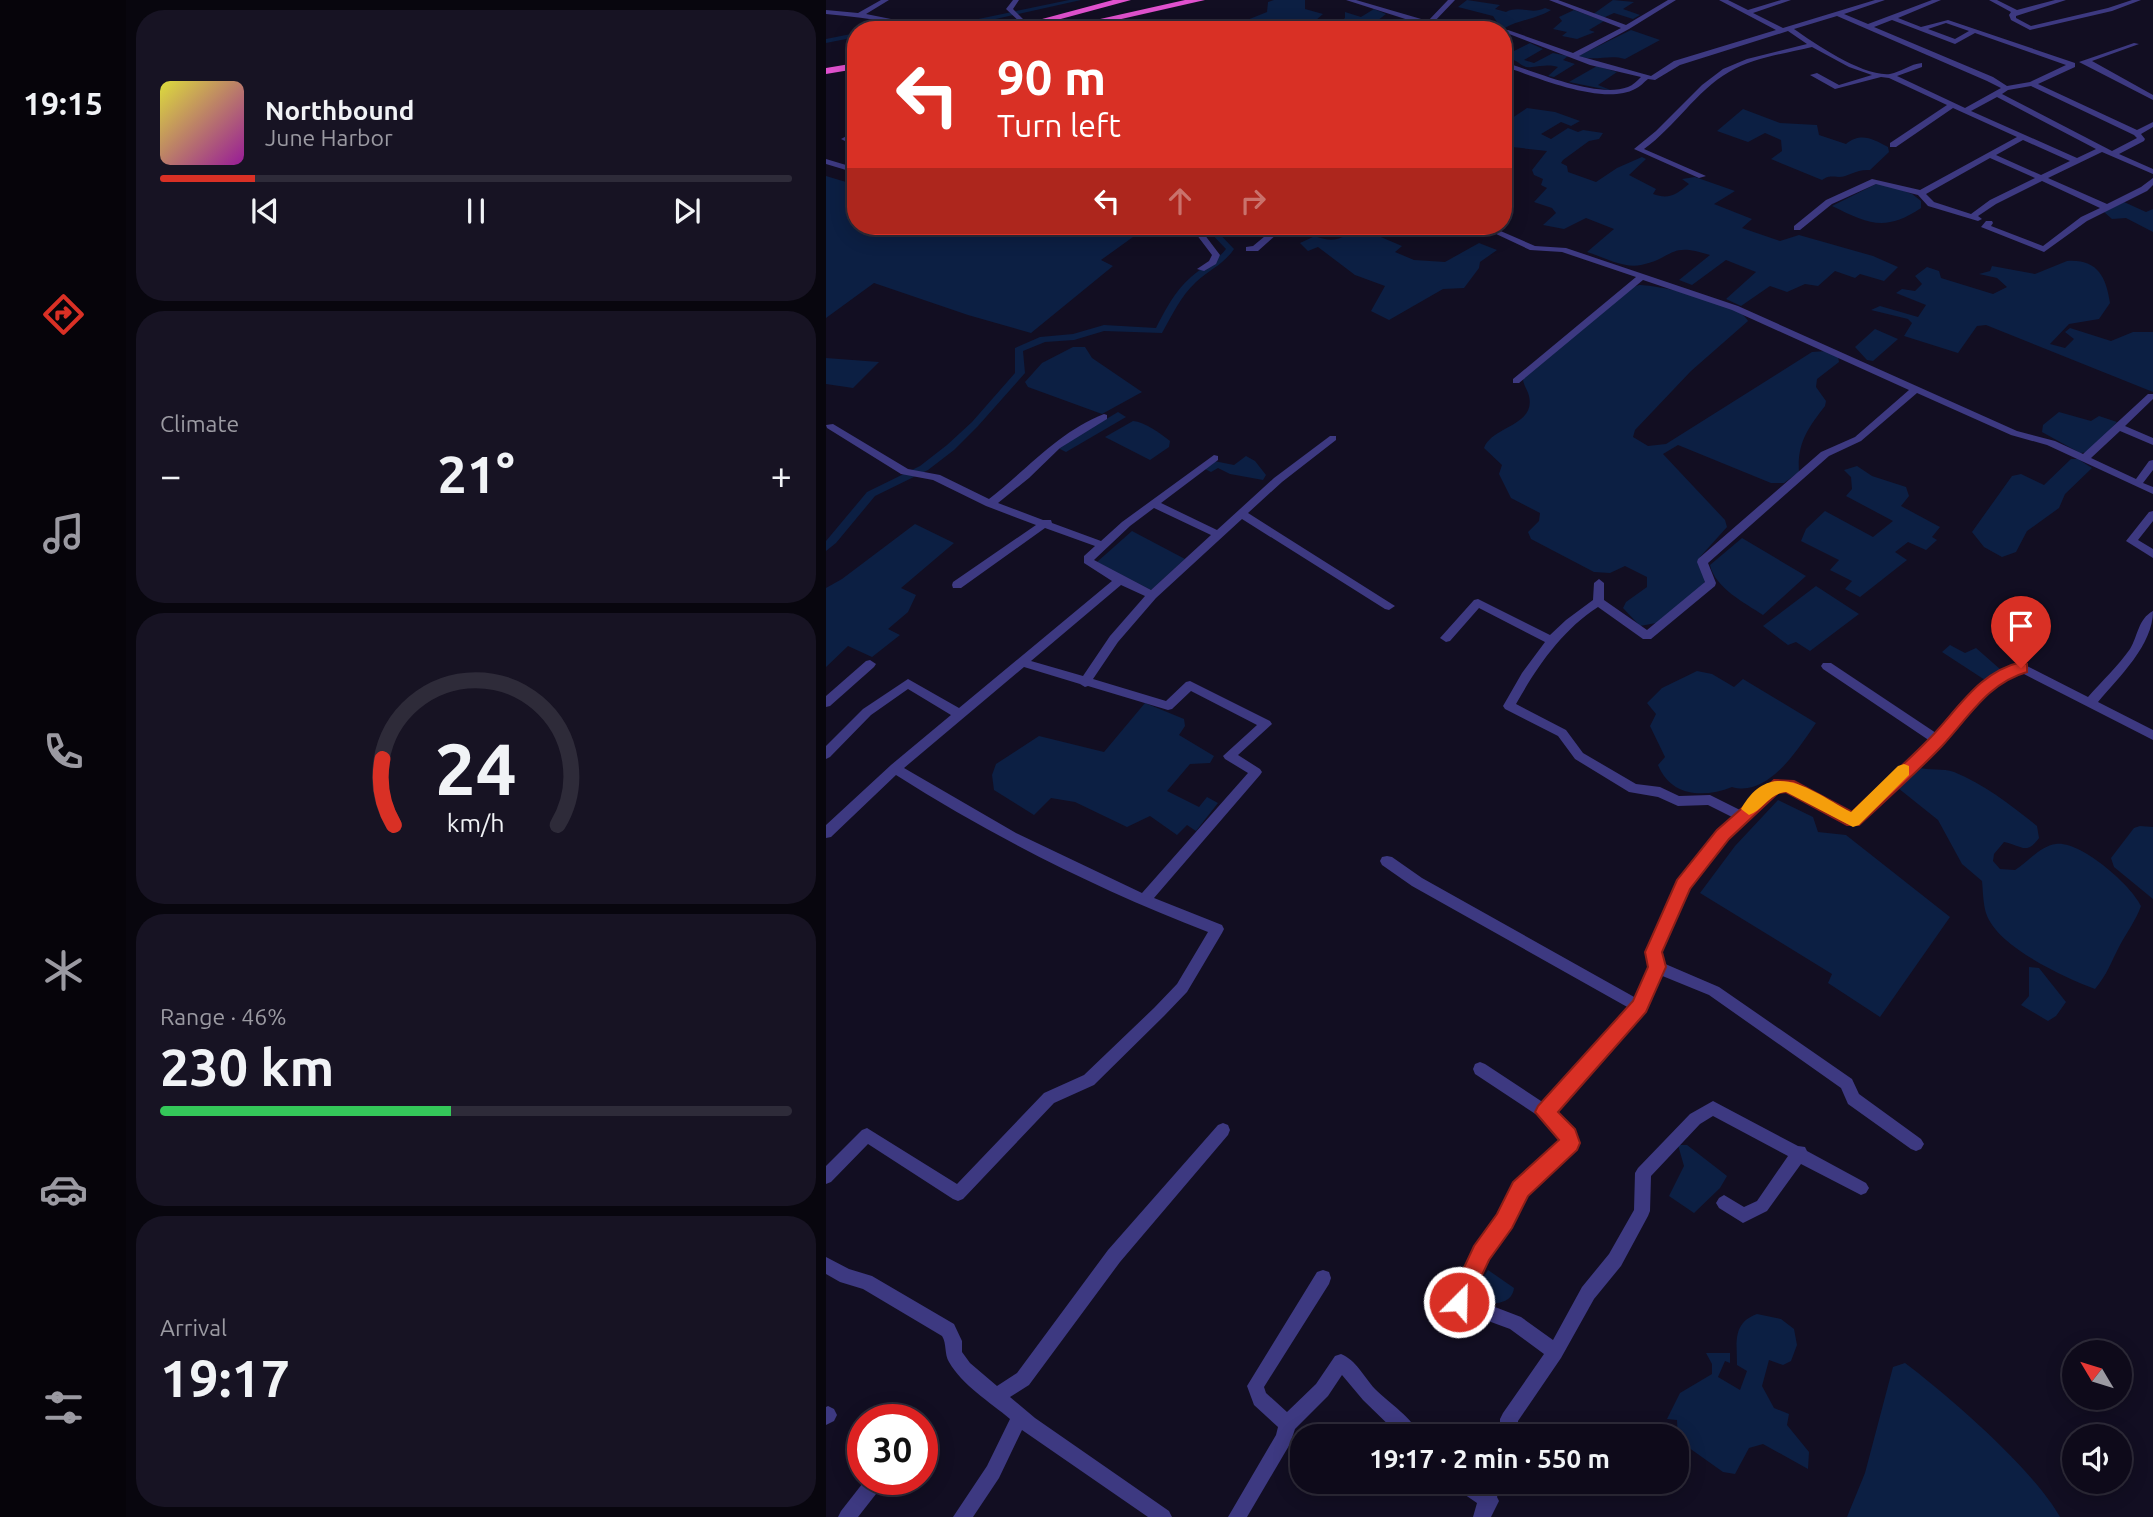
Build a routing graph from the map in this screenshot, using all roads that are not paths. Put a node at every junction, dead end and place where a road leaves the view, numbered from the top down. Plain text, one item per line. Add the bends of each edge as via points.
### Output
1 (886, 0) edge
2 (1016, 0) edge
3 (1126, 0) edge
4 (1175, 0) edge
5 (1452, 0) edge
6 (1552, 0) edge
7 (1673, 0) edge
8 (1722, 0) edge
9 (1788, 0) edge
10 (1882, 0) edge
11 (1938, 0) edge
12 (1993, 0) edge
13 (2063, 0) edge
14 (2138, 0) edge
15 (1196, 1) edge
16 (1353, 1) edge
17 (1102, 6) junction
18 (1347, 9) dead end
19 (826, 12) edge
20 (1748, 12) junction
21 (2016, 12) junction
22 (1838, 14) junction
23 (859, 15) junction
24 (1891, 18) junction
25 (883, 21) edge
26 (1022, 21) edge
27 (1043, 21) edge
28 (1105, 21) joint
29 (1420, 21) edge
30 (1429, 21) edge
31 (1868, 27) junction
32 (1627, 28) junction
33 (1921, 29) junction
34 (1786, 30) junction
35 (1976, 30) junction
36 (1512, 33) edge
37 (2136, 44) dead end
38 (1813, 45) junction
39 (1573, 56) junction
40 (847, 58) edge
41 (2086, 61) junction
42 (826, 62) edge
43 (1919, 65) dead end
44 (2072, 65) junction
45 (1512, 66) edge
46 (847, 70) edge
47 (826, 71) edge
48 (1814, 75) dead end
49 (1880, 75) junction
50 (1891, 76) junction
51 (1644, 79) junction
52 (2032, 84) junction
53 (2006, 88) junction
54 (1997, 94) junction
55 (2153, 98) edge
56 (1952, 105) junction
57 (1965, 111) junction
58 (2153, 124) edge
59 (2137, 133) junction
60 (2023, 137) junction
61 (1893, 145) dead end
62 (2102, 149) junction
63 (2112, 154) junction
64 (1989, 155) junction
65 (826, 161) edge
66 (2076, 161) junction
67 (847, 168) edge
68 (2153, 172) edge
69 (1702, 176) dead end
70 (2042, 178) junction
71 (2153, 180) edge
72 (1921, 192) junction
73 (2106, 207) junction
74 (1972, 218) junction
75 (1797, 228) dead end
76 (1201, 235) edge
77 (1271, 235) edge
78 (1504, 235) edge
79 (1249, 249) dead end
80 (1201, 269) dead end
81 (1643, 276) junction
82 (1516, 381) dead end
83 (1917, 388) junction
84 (2151, 396) dead end
85 (1104, 417) dead end
86 (830, 426) dead end
87 (2119, 428) junction
88 (1333, 438) dead end
89 (2153, 442) edge
90 (1214, 458) dead end
91 (2084, 459) junction
92 (2153, 463) edge
93 (2137, 484) junction
94 (2153, 491) edge
95 (990, 504) junction
96 (1154, 504) junction
97 (1242, 514) junction
98 (2153, 514) edge
99 (1047, 522) junction
100 (1219, 535) junction
101 (1102, 545) junction
102 (2153, 554) edge
103 (1120, 580) junction
104 (1599, 583) dead end
105 (957, 584) dead end
106 (1152, 595) junction
107 (1598, 602) junction
108 (1389, 606) dead end
109 (2153, 615) edge
110 (1446, 638) dead end
111 (1552, 641) junction
112 (1021, 662) junction
113 (870, 664) dead end
114 (1827, 666) dead end
115 (1085, 683) junction
116 (826, 703) edge
117 (2090, 703) junction
118 (959, 714) junction
119 (2153, 735) edge
120 (1938, 740) junction
121 (826, 754) edge
122 (895, 768) junction
123 (1741, 816) junction
124 (826, 833) edge
125 (1387, 861) dead end
126 (1143, 901) junction
127 (1657, 967) junction
128 (1639, 1007) junction
129 (1480, 1069) dead end
130 (1545, 1112) junction
131 (1223, 1130) dead end
132 (1916, 1144) dead end
133 (1800, 1152) junction
134 (826, 1177) edge
135 (1861, 1188) dead end
136 (1724, 1203) dead end
137 (826, 1265) edge
138 (1323, 1279) dead end
139 (1555, 1352) junction
140 (997, 1396) junction
141 (1020, 1416) junction
142 (1287, 1424) junction
143 (1403, 1424) edge
144 (1509, 1424) edge
145 (1472, 1494) edge
146 (865, 1495) edge
147 (1486, 1509) edge
148 (848, 1517) edge
149 (962, 1517) edge
150 (1163, 1517) edge
151 (1237, 1517) edge

1 - 23 street
2 - 26 street via 1009,9
3 - 17 highway
4 - 15 highway
5 - 30 street
6 - 32 street
7 - 32 street
8 - 20 street
9 - 20 street
10 - 22 street
11 - 24 street
12 - 21 street
13 - 21 street
14 - 21 street via 2030,27 2013,19
15 - 28 highway
16 - 18 street
16 - 29 street
17 - 27 highway
17 - 28 highway via 1120,9
19 - 23 street
20 - 34 street
22 - 31 street
22 - 34 street
23 - 25 street
24 - 31 street
24 - 33 street
31 - 53 street
32 - 39 street
33 - 35 street via 1946,21
33 - 35 street via 1955,42
34 - 38 street
34 - 51 street via 1677,63 1658,77
35 - 44 street
36 - 39 street
37 - 41 street
38 - 49 street
38 - 69 street via 1723,73 1638,149
39 - 51 street
40 - 42 highway
41 - 44 street
41 - 55 street
43 - 50 street
44 - 52 street
45 - 51 street via 1605,92 1626,92
46 - 47 highway
48 - 49 street via 1838,87
49 - 50 street
50 - 56 street
52 - 53 street
52 - 59 street
53 - 54 street
54 - 57 street
54 - 62 street
56 - 57 street
56 - 61 street
57 - 60 street
58 - 59 street
59 - 63 street via 2141,139
60 - 64 street
60 - 66 street
62 - 63 street
62 - 66 street
63 - 68 street
64 - 70 street
64 - 72 street
65 - 67 street
66 - 70 street
70 - 73 street
70 - 74 street
71 - 73 street
72 - 74 street via 1931,204
72 - 75 street via 1875,181 1829,202
73 - 74 street via 2044,249
76 - 80 street via 1216,255
77 - 79 street
78 - 81 street
81 - 82 street
81 - 83 street via 1735,308
83 - 91 street
83 - 107 street via 1857,439 1825,454 1729,535 1702,562 1711,583 1647,636
84 - 87 street
85 - 95 street via 1056,446
86 - 95 street via 905,472 928,475
87 - 89 street
87 - 91 street
88 - 97 street
90 - 96 street
91 - 93 street
92 - 93 street
93 - 94 street
95 - 99 street
96 - 100 street
96 - 101 street
97 - 100 street
97 - 108 street
98 - 102 street via 2131,541
99 - 101 street
99 - 105 street
100 - 106 street
101 - 103 street via 1089,563
103 - 106 street
103 - 112 street
104 - 107 street
106 - 115 street via 1114,639
107 - 111 street via 1577,615
109 - 117 street via 2136,649
110 - 111 street via 1478,603
111 - 123 street via 1509,706 1562,733 1580,756 1633,789 1660,792 1678,801 1710,800
112 - 115 street
112 - 118 street
113 - 116 street
114 - 120 street
115 - 126 street via 1168,706 1190,685 1266,724 1229,756 1256,772
117 - 119 street
117 - 120 street via 2021,668 2006,671 1978,694
118 - 121 street via 908,683 867,712
118 - 122 street
120 - 123 street via 1853,820 1788,786 1774,786
122 - 124 street
122 - 126 street via 984,824
123 - 127 street via 1683,885 1653,952
125 - 128 street
126 - 134 street via 1217,929 1182,988 1089,1080 1049,1098 957,1194 867,1135
127 - 128 street
127 - 132 street via 1714,991 1847,1084 1853,1099
128 - 130 street
129 - 130 street
130 - 139 street via 1570,1143 1521,1189 1459,1302 1514,1323
131 - 140 street via 1122,1247 1023,1378
133 - 135 street
133 - 136 street via 1762,1206 1743,1215
133 - 139 street via 1713,1108 1695,1119 1643,1173 1642,1211
137 - 140 street via 866,1282 948,1330 954,1355 964,1369
138 - 142 street via 1255,1387 1259,1398
139 - 144 street
140 - 141 street
141 - 149 street via 993,1472
141 - 150 street
142 - 143 street via 1322,1390 1341,1362
142 - 151 street via 1284,1438
145 - 147 street
146 - 148 street

